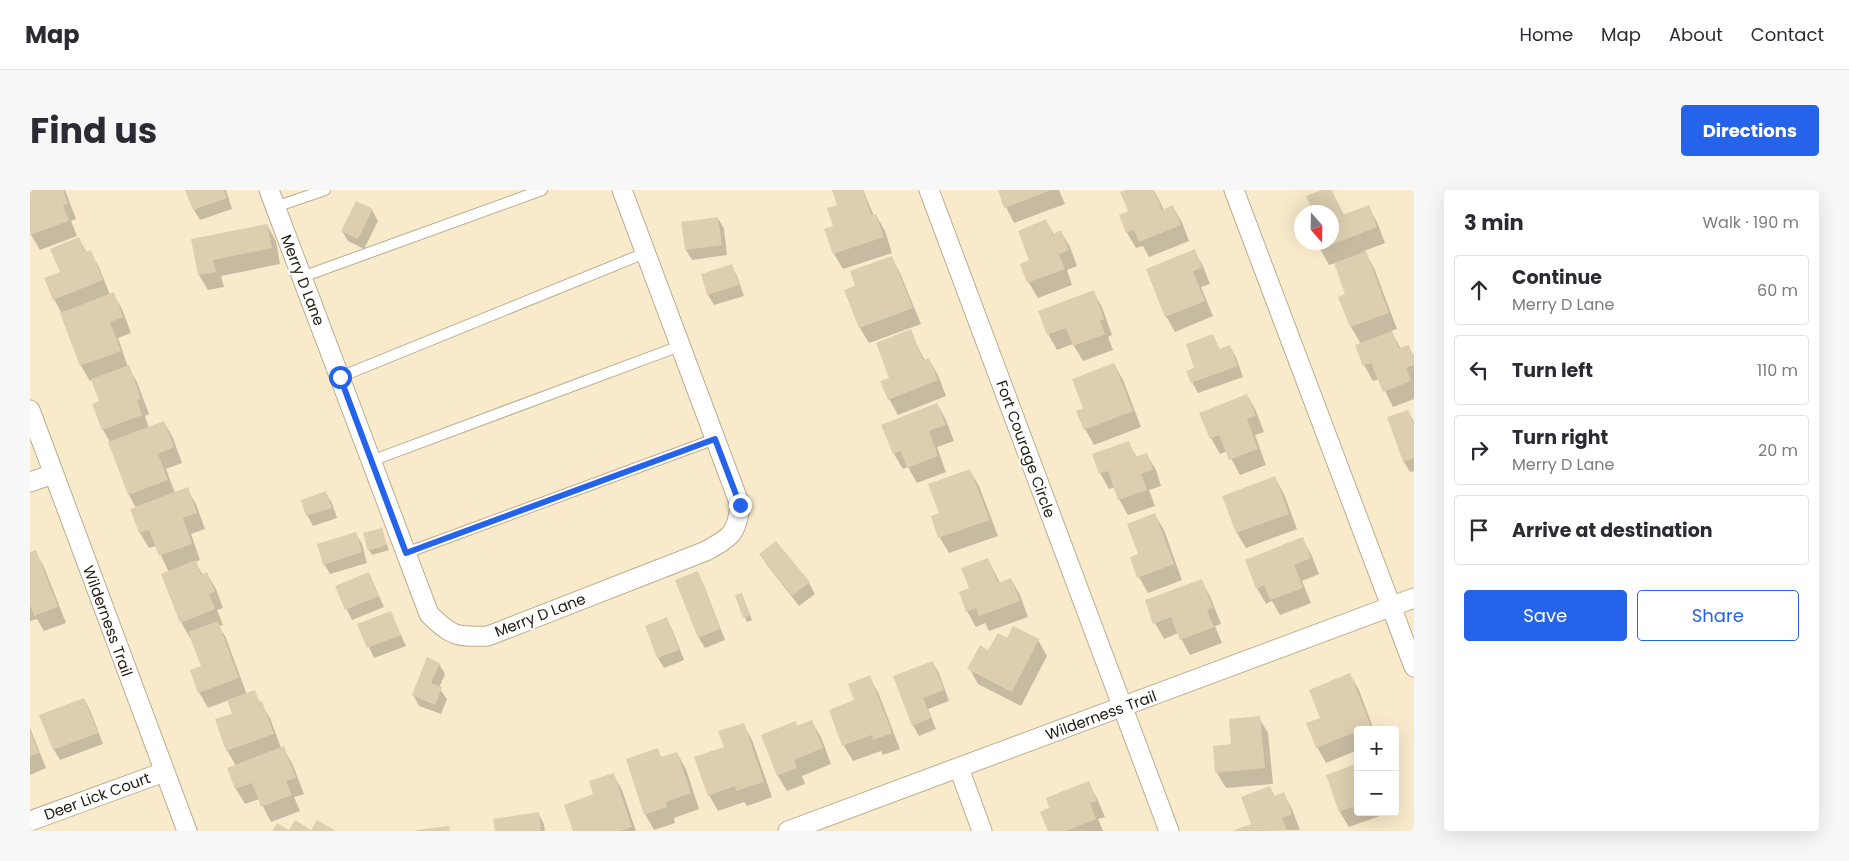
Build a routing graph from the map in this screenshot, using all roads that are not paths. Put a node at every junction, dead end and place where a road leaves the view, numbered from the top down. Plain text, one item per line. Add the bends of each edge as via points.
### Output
1 (325, 190) edge
2 (542, 190) edge
3 (622, 190) edge
4 (930, 190) edge
5 (1234, 190) edge
6 (272, 199) edge
7 (645, 253) junction
8 (302, 277) junction
9 (680, 346) junction
10 (340, 377) junction
11 (30, 410) edge
12 (715, 439) junction
13 (372, 461) junction
14 (54, 474) junction
15 (30, 482) edge
16 (406, 553) junction
17 (1414, 598) edge
18 (1391, 606) junction
19 (1414, 667) edge
20 (1122, 707) junction
21 (959, 768) junction
22 (164, 772) junction
23 (30, 821) edge
24 (187, 831) edge
25 (788, 831) edge
26 (982, 831) edge
27 (1169, 831) edge

1 - 6 lane
2 - 8 lane
3 - 7 street, Merry D Lane
4 - 20 street, Fort Courage Circle
5 - 18 street
6 - 8 street, Merry D Lane
7 - 9 street, Merry D Lane
7 - 10 lane
8 - 10 street, Merry D Lane
9 - 12 street, Merry D Lane
9 - 13 lane
10 - 13 street, Merry D Lane
11 - 14 street, Wilderness Trail
12 - 16 lane
12 - 16 street, Merry D Lane via 740,505 738,524 726,540 706,551 488,636 462,637 445,631 429,614
13 - 16 street, Merry D Lane
14 - 15 street
14 - 22 street, Wilderness Trail
17 - 18 street, Wilderness Trail
18 - 19 street
18 - 20 street, Wilderness Trail
20 - 21 street, Wilderness Trail
20 - 27 street, Fort Courage Circle
21 - 25 street, Wilderness Trail
21 - 26 street
22 - 23 street, Deer Lick Court
22 - 24 street, Wilderness Trail

